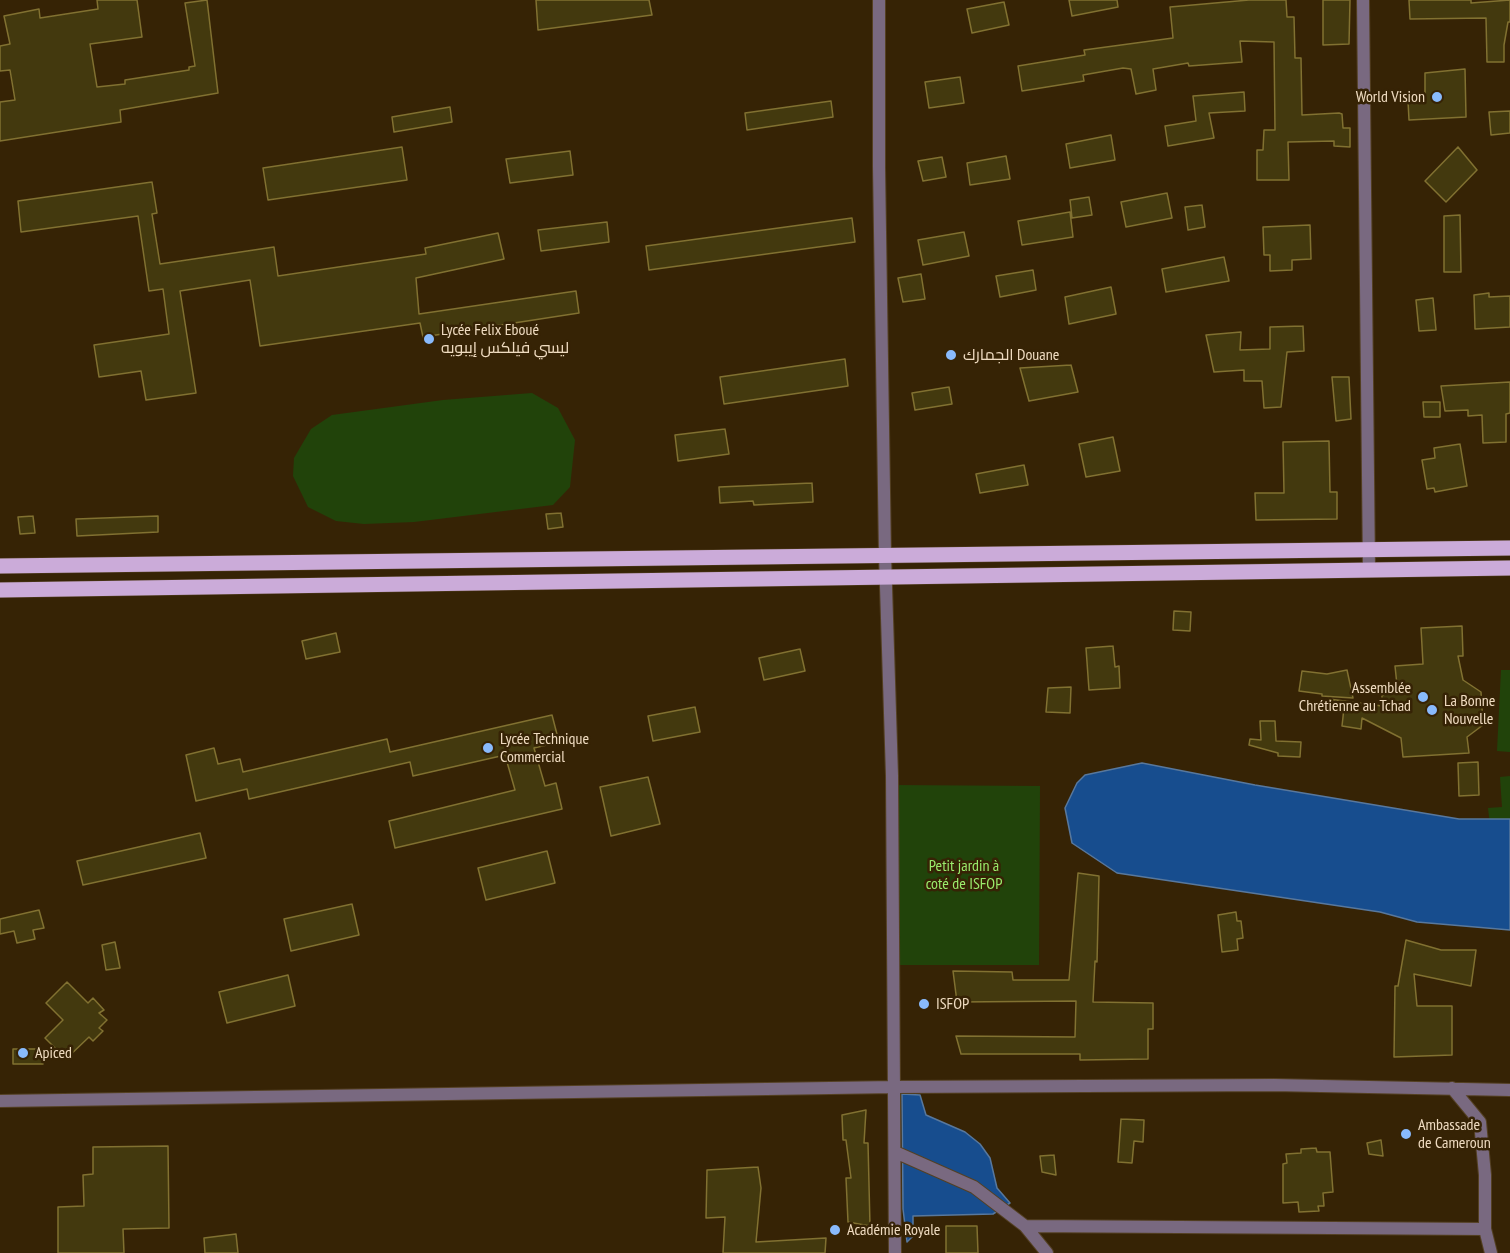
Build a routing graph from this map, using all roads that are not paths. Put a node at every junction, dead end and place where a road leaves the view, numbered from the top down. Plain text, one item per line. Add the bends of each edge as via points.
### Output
1 (879, 0) edge
2 (1363, 0) edge
3 (1510, 548) edge
4 (1369, 550) junction
5 (885, 555) junction
6 (274, 564) junction
7 (0, 566) edge
8 (1510, 568) edge
9 (1369, 570) junction
10 (886, 577) junction
11 (276, 584) junction
12 (0, 590) edge
13 (894, 1087) junction
14 (1452, 1088) junction
15 (1510, 1090) edge
16 (0, 1101) edge
17 (895, 1152) junction
18 (1025, 1226) junction
19 (1485, 1229) junction
20 (895, 1253) edge
21 (1047, 1253) edge
22 (1491, 1253) edge

1 - 5 street
2 - 4 street
3 - 4 main road
4 - 5 main road
4 - 9 street
5 - 6 main road
5 - 10 street
6 - 7 main road
6 - 11 main road
8 - 9 main road
9 - 10 main road
10 - 11 main road
10 - 13 street
11 - 12 main road
13 - 14 street
13 - 16 street
13 - 17 street
14 - 15 street
14 - 19 street via 1480,1122
17 - 18 street via 974,1187
17 - 20 street
18 - 19 street
18 - 21 street
19 - 22 street

